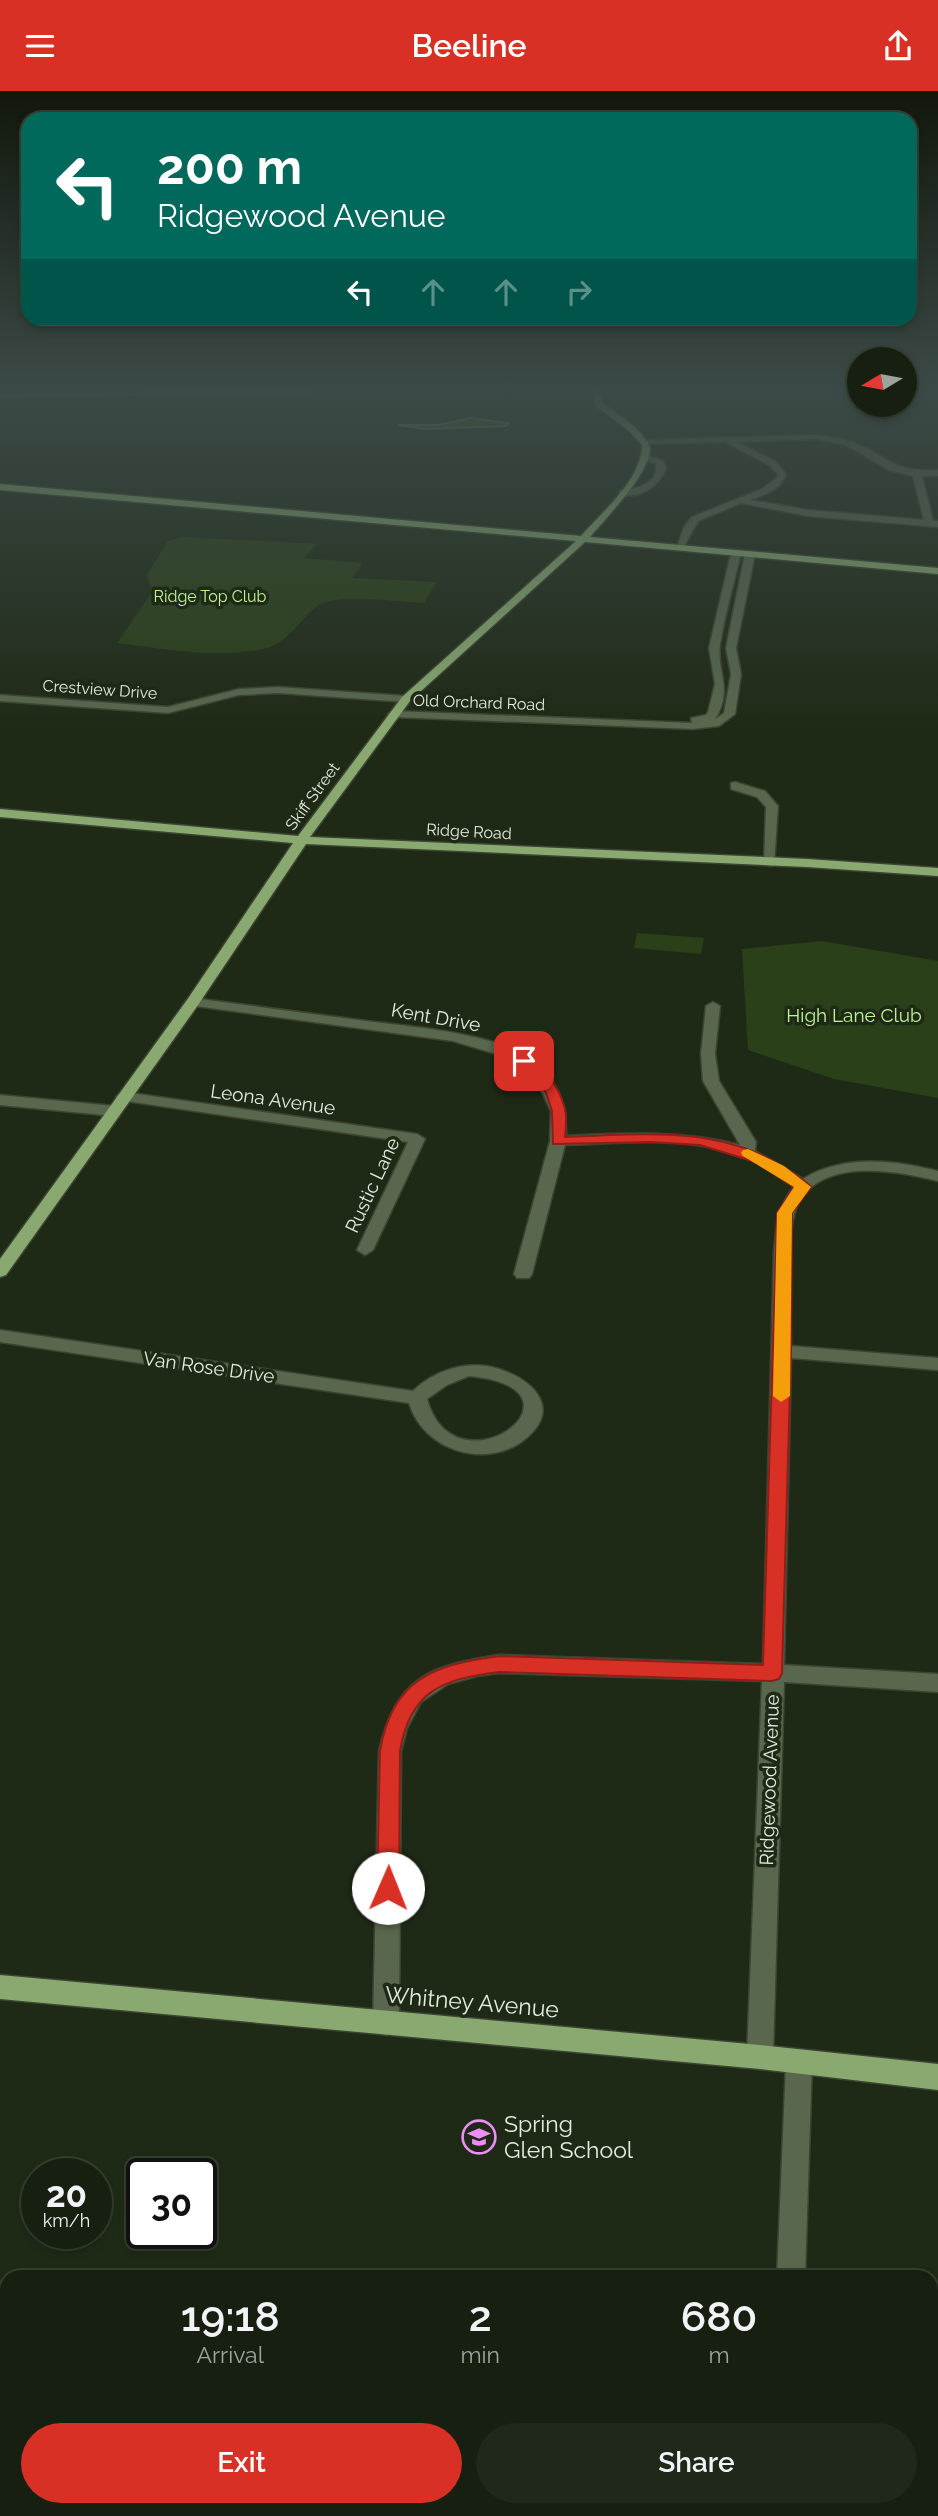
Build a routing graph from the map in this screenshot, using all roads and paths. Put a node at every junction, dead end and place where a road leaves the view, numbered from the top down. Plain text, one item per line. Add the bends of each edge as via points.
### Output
1 (148, 500) edge
2 (616, 500) edge
3 (926, 500) edge
4 (742, 501) joint
5 (934, 524) edge
6 (583, 539) junction
7 (679, 548) junction
8 (736, 553) junction
9 (750, 554) junction
10 (938, 571) edge
11 (717, 632) junction
12 (734, 633) junction
13 (714, 653) junction
14 (730, 655) junction
15 (0, 698) edge
16 (406, 699) junction
17 (396, 712) junction
18 (715, 720) junction
19 (735, 786) dead end
20 (0, 813) edge
21 (301, 840) junction
22 (770, 862) junction
23 (938, 872) edge
24 (193, 1002) junction
25 (713, 1006) dead end
26 (124, 1097) junction
27 (0, 1100) edge
28 (114, 1111) junction
29 (417, 1139) joint
30 (558, 1141) junction
31 (747, 1153) junction
32 (938, 1176) edge
33 (804, 1187) junction
34 (365, 1250) dead end
35 (0, 1271) edge
36 (523, 1274) dead end
37 (0, 1336) edge
38 (783, 1351) junction
39 (938, 1364) edge
40 (417, 1398) junction
41 (772, 1673) junction
42 (938, 1683) edge
43 (0, 1987) edge
44 (386, 2023) junction
45 (760, 2057) junction
46 (799, 2061) junction
47 (938, 2077) edge
48 (792, 2270) edge

1 - 6 main road
2 - 6 main road, Skiff Street
3 - 5 street
4 - 5 street via 808,513
4 - 7 street via 695,519
6 - 7 main road
6 - 16 main road, Skiff Street
7 - 8 main road
8 - 9 main road
8 - 11 street
9 - 10 main road
9 - 12 street
11 - 12 street
11 - 13 street
12 - 14 street
13 - 14 street
13 - 18 street via 720,684
14 - 18 street via 736,674 729,714
15 - 16 street, Crestview Drive via 169,710 265,690
16 - 17 main road, Skiff Street
17 - 18 street, Old Orchard Road via 693,726
17 - 21 main road, Skiff Street
19 - 22 street via 761,794 772,806
20 - 21 main road, Ridge Road
21 - 22 main road, Ridge Road
21 - 24 main road, Skiff Street
22 - 23 main road, Ridge Road
24 - 26 main road, Skiff Street
24 - 30 street, Kent Drive via 455,1037 512,1054 544,1079 553,1093 559,1111
25 - 31 street via 711,1080 748,1142
26 - 28 main road, Skiff Street
26 - 29 street, Leona Avenue
27 - 28 street
28 - 35 main road, Skiff Street
29 - 34 street, Rustic Lane
30 - 31 street via 675,1138
30 - 36 street, Kent Drive
31 - 33 street
32 - 33 street, Ridgewood Avenue via 903,1167 860,1167 824,1175
33 - 38 street, Ridgewood Avenue via 784,1213
37 - 40 street, Van Rose Drive
38 - 39 street
38 - 41 street, Ridgewood Avenue
40 - 40 street via 431,1428 466,1446 508,1441 532,1416 523,1387 489,1371 449,1375
41 - 42 street
41 - 44 street via 499,1664 445,1675 411,1696 401,1711 390,1751
41 - 45 street, Ridgewood Avenue
43 - 44 main road, Whitney Avenue
44 - 45 main road, Whitney Avenue
45 - 46 main road, Whitney Avenue
46 - 47 main road, Whitney Avenue
46 - 48 street

